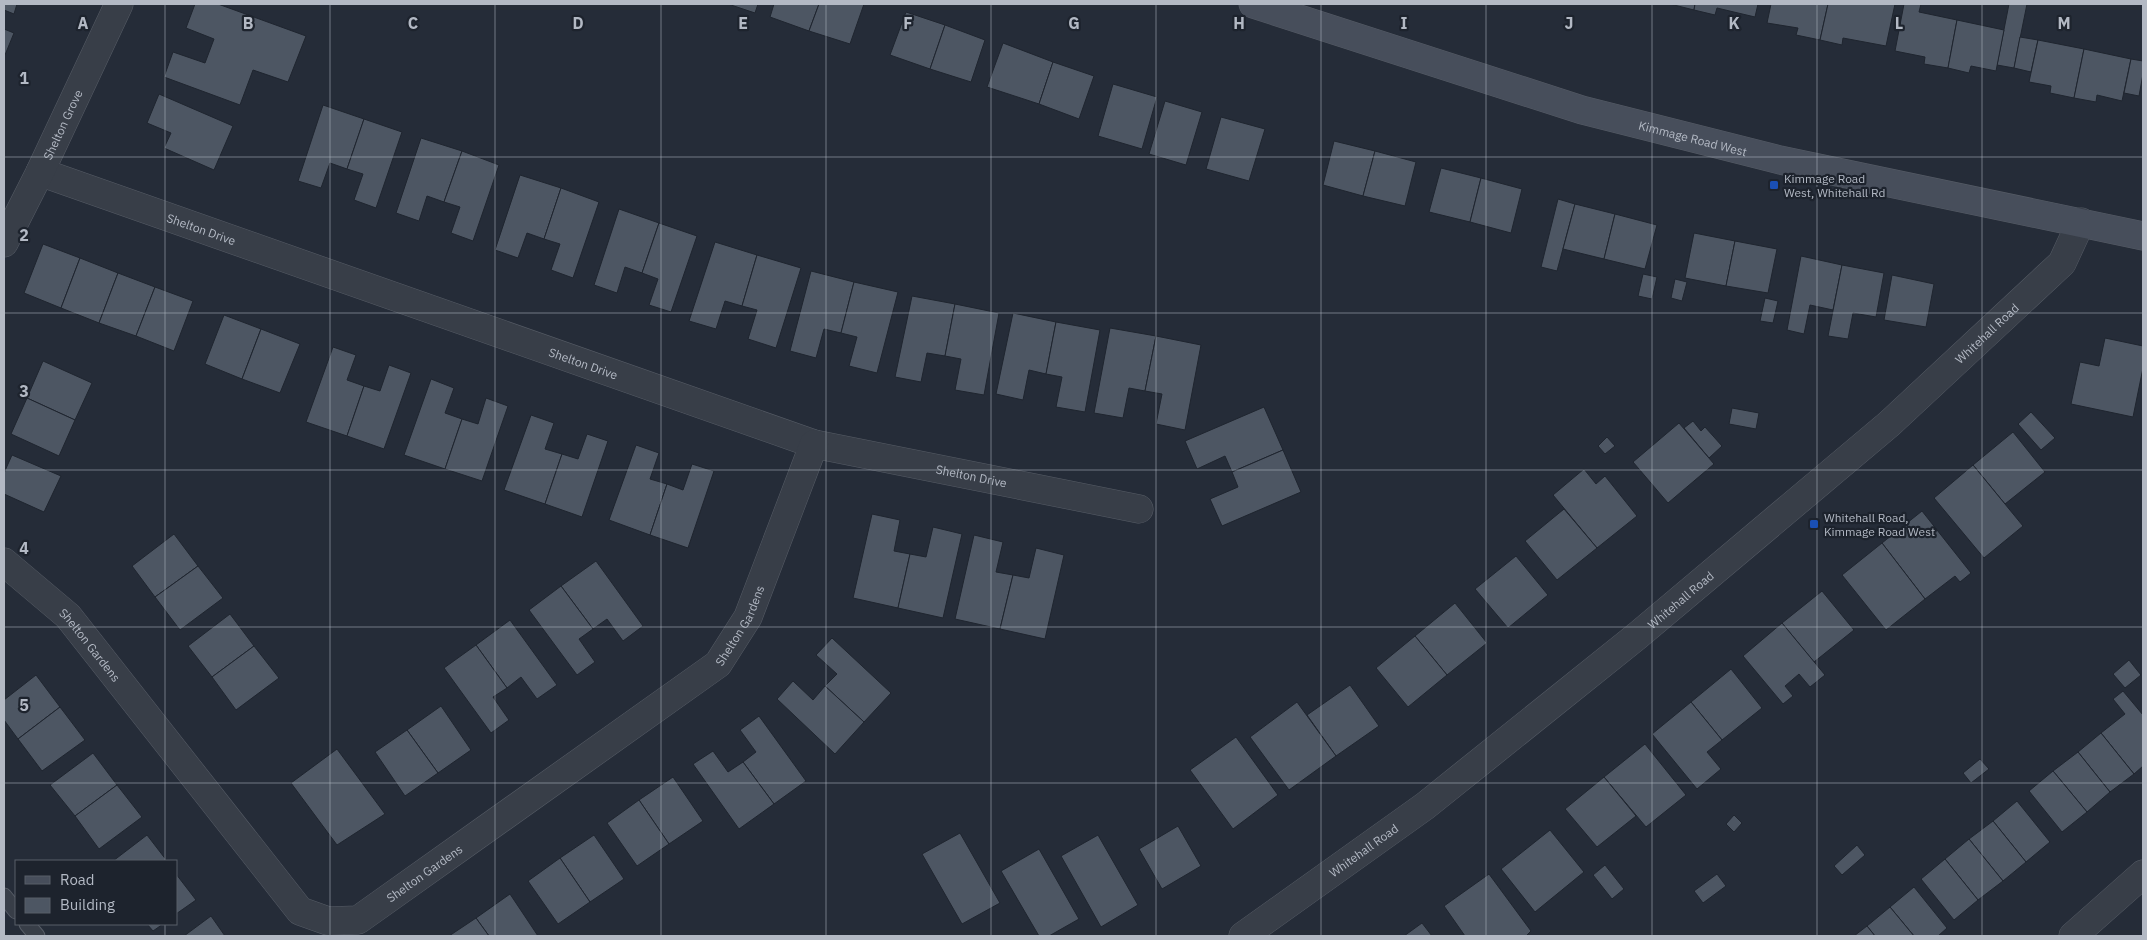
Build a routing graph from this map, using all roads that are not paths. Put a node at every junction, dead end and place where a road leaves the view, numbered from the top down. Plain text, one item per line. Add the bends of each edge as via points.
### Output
1 (119, 4) edge
2 (1253, 4) edge
3 (40, 172) junction
4 (2081, 222) junction
5 (2143, 236) edge
6 (4, 243) edge
7 (814, 444) junction
8 (1139, 509) dead end
9 (4, 562) edge
10 (2143, 874) edge
11 (4, 896) edge
12 (15, 910) edge
13 (28, 925) edge
14 (2080, 934) edge
15 (37, 936) edge
16 (1242, 936) edge

1 - 3 street, Shelton Grove
2 - 4 main road, Kimmage Road West via 1582,110 1780,160
3 - 6 street, Shelton Grove
3 - 7 street, Shelton Drive
4 - 5 main road, Kimmage Road West
4 - 16 street, Whitehall Road via 2062,263 1889,424 1644,630 1425,806
7 - 8 street, Shelton Drive
7 - 9 street, Shelton Gardens via 748,617 718,664 358,920 328,921 300,911 68,616
10 - 14 street
11 - 12 lane
13 - 15 lane

